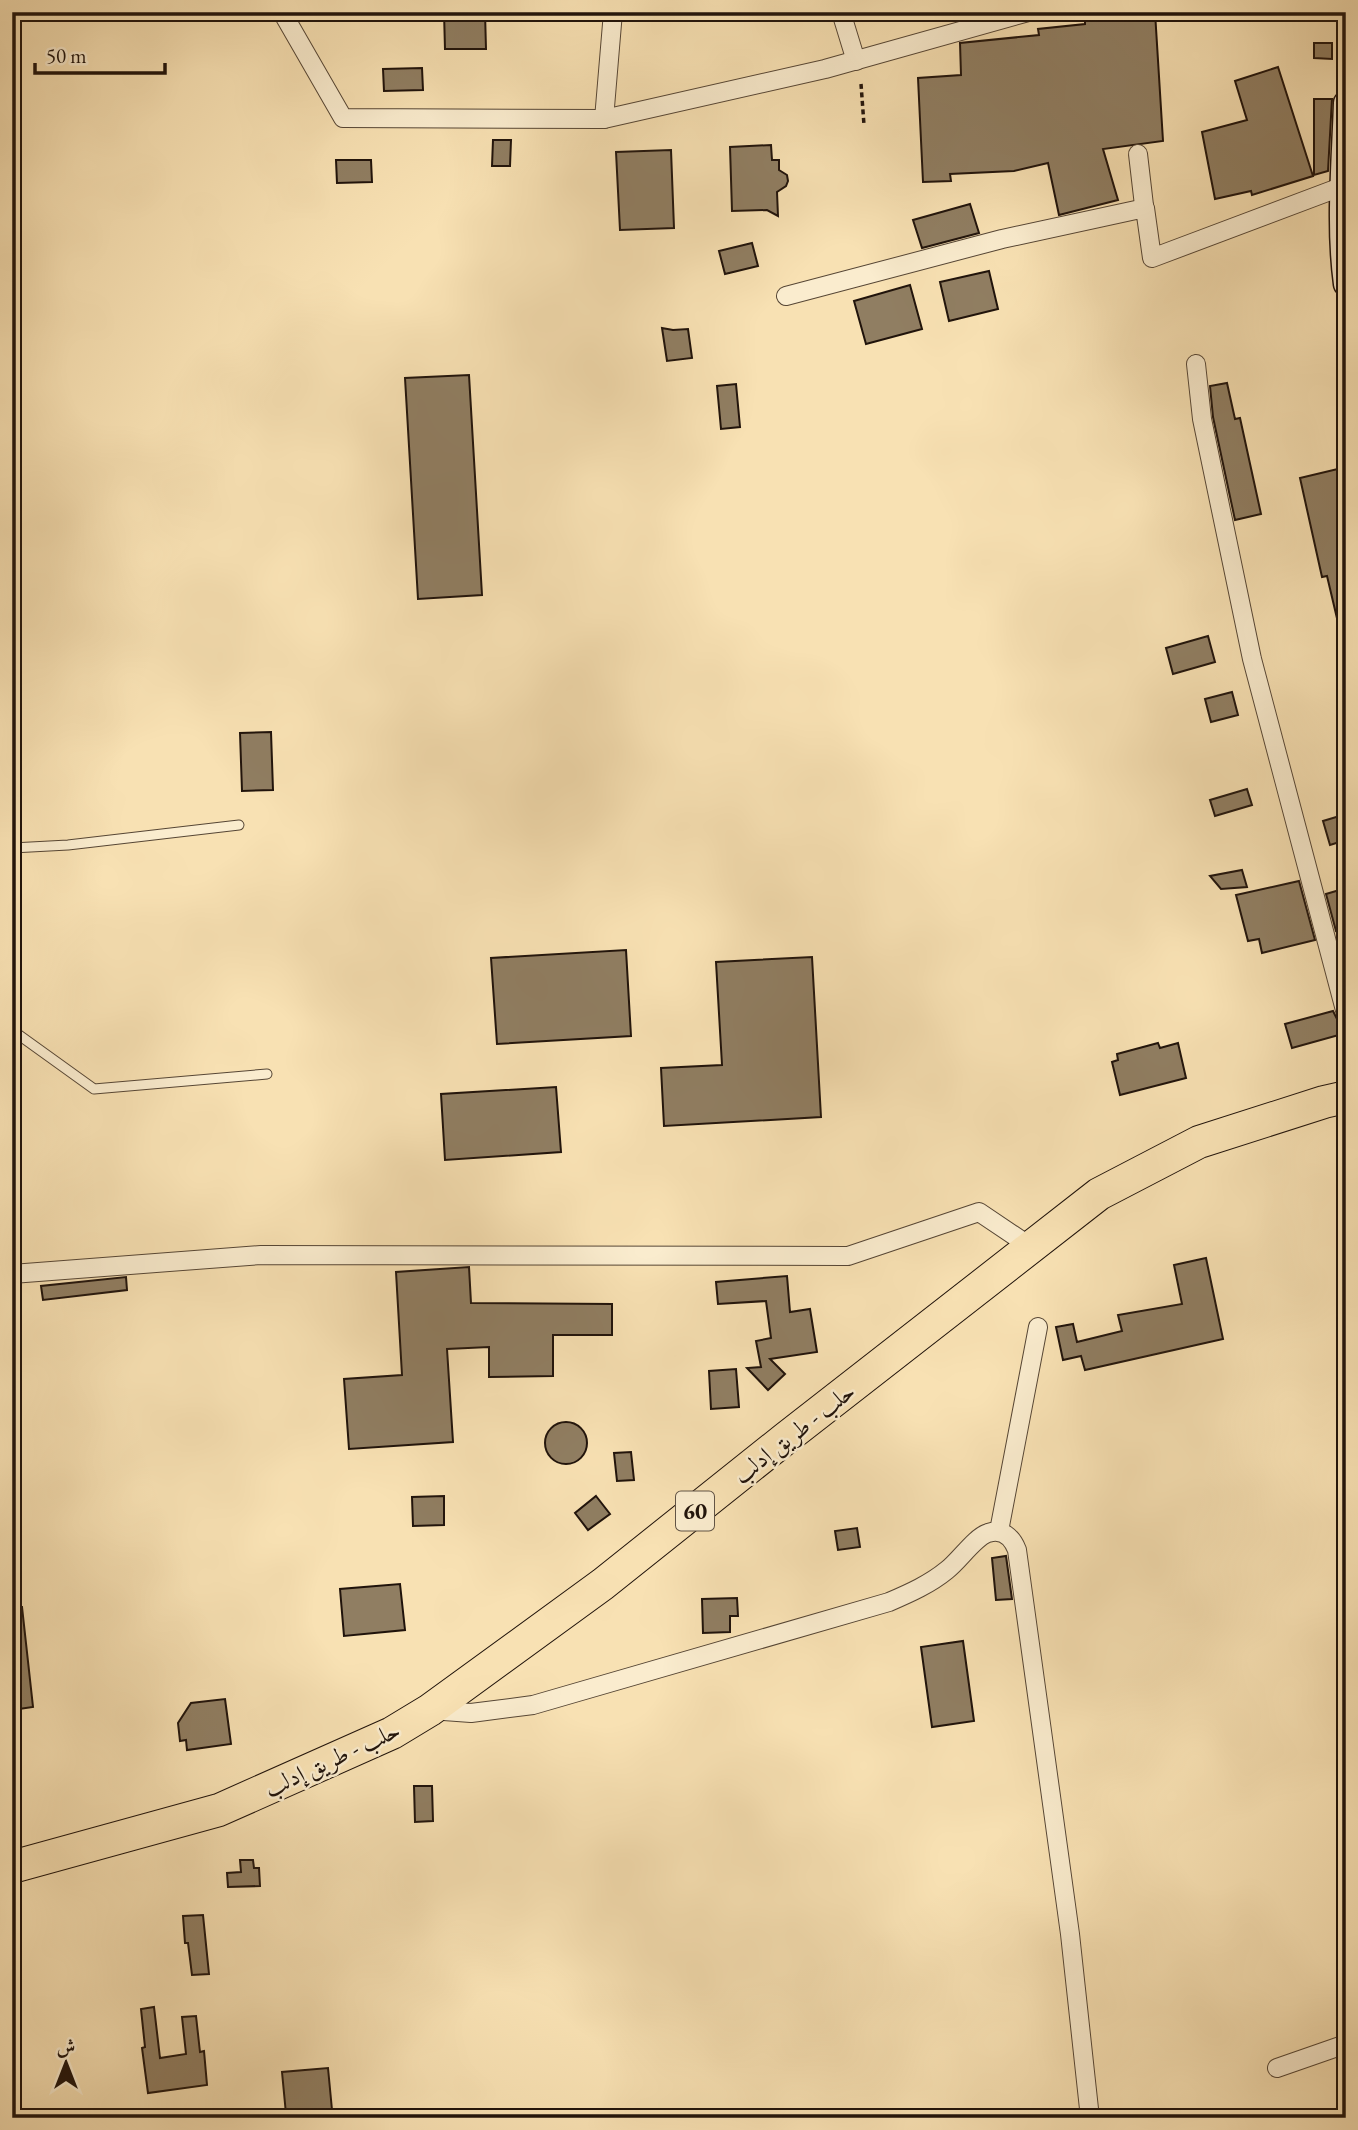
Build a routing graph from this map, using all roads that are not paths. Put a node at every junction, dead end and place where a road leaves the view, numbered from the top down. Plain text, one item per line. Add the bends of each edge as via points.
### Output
1 (282, 12) edge
2 (612, 12) edge
3 (841, 12) edge
4 (1028, 12) edge
5 (856, 61) junction
6 (1346, 103) edge
7 (604, 119) junction
8 (1138, 154) dead end
9 (1344, 186) edge
10 (1145, 214) junction
11 (1346, 285) edge
12 (786, 296) dead end
13 (1196, 364) dead end
14 (239, 825) dead end
15 (12, 848) edge
16 (1346, 1014) edge
17 (12, 1030) edge
18 (267, 1074) dead end
19 (1346, 1097) edge
20 (1031, 1247) junction
21 (12, 1274) edge
22 (1038, 1327) dead end
23 (999, 1531) junction
24 (430, 1710) junction
25 (12, 1867) edge
26 (1346, 2044) edge
27 (1277, 2068) dead end
28 (1090, 2118) edge

1 - 7 street via 343,118
2 - 7 street
3 - 5 street
4 - 5 street
5 - 7 street
6 - 9 street
8 - 10 street
9 - 10 street via 1152,258
9 - 11 street
10 - 12 street via 1145,208 1002,239
13 - 16 street via 1202,419 1252,659
14 - 15 lane
17 - 18 lane via 94,1089
19 - 20 highway, حلب - طريق إدلب / 60 via 1199,1142 1099,1194
20 - 21 street via 979,1212 848,1256 261,1255
20 - 24 highway, حلب - طريق إدلب / 60 via 603,1584
22 - 23 street
23 - 24 street via 982,1536 945,1572 889,1602 533,1705 471,1713
23 - 28 street via 1014,1541 1017,1550 1070,1934
24 - 25 highway, حلب - طريق إدلب / 60 via 392,1734 219,1810
26 - 27 street

